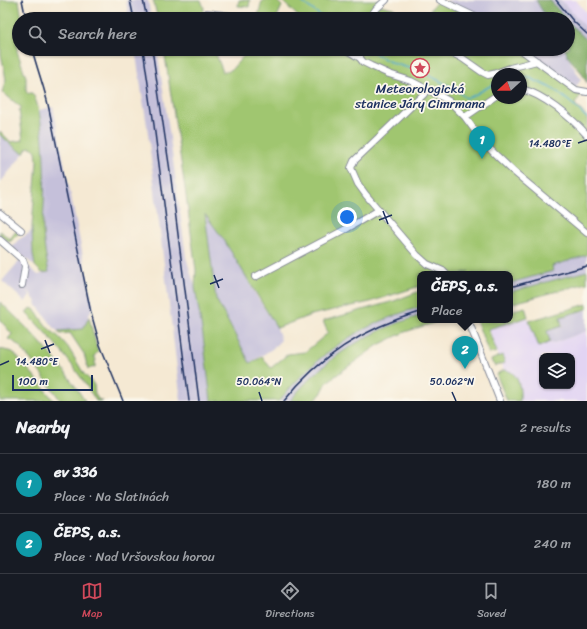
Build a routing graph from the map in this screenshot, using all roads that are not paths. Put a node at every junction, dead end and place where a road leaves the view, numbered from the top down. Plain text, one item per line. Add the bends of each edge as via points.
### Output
1 (386, 0) edge
2 (440, 0) edge
3 (375, 12) edge
4 (465, 12) edge
5 (357, 56) edge
6 (458, 56) edge
7 (530, 56) edge
8 (360, 58) joint
9 (537, 61) junction
10 (427, 89) junction
11 (527, 91) edge
12 (587, 92) edge
13 (491, 99) edge
14 (465, 117) junction
15 (587, 135) edge
16 (379, 210) junction
17 (0, 213) edge
18 (21, 230) dead end
19 (587, 233) edge
20 (0, 240) edge
21 (442, 271) edge
22 (255, 277) dead end
23 (22, 285) dead end
24 (469, 323) edge
25 (500, 401) edge

1 - 3 street
2 - 4 street
5 - 8 street
6 - 9 street via 488,75
7 - 9 street
8 - 10 street via 381,71
9 - 12 street via 576,90
10 - 14 street via 449,101
10 - 16 street via 354,161 351,168 358,184
11 - 15 street via 545,100
13 - 14 street
14 - 19 street via 497,156
16 - 21 street via 427,264
16 - 22 street
17 - 18 street
20 - 23 street via 24,260
24 - 25 street

